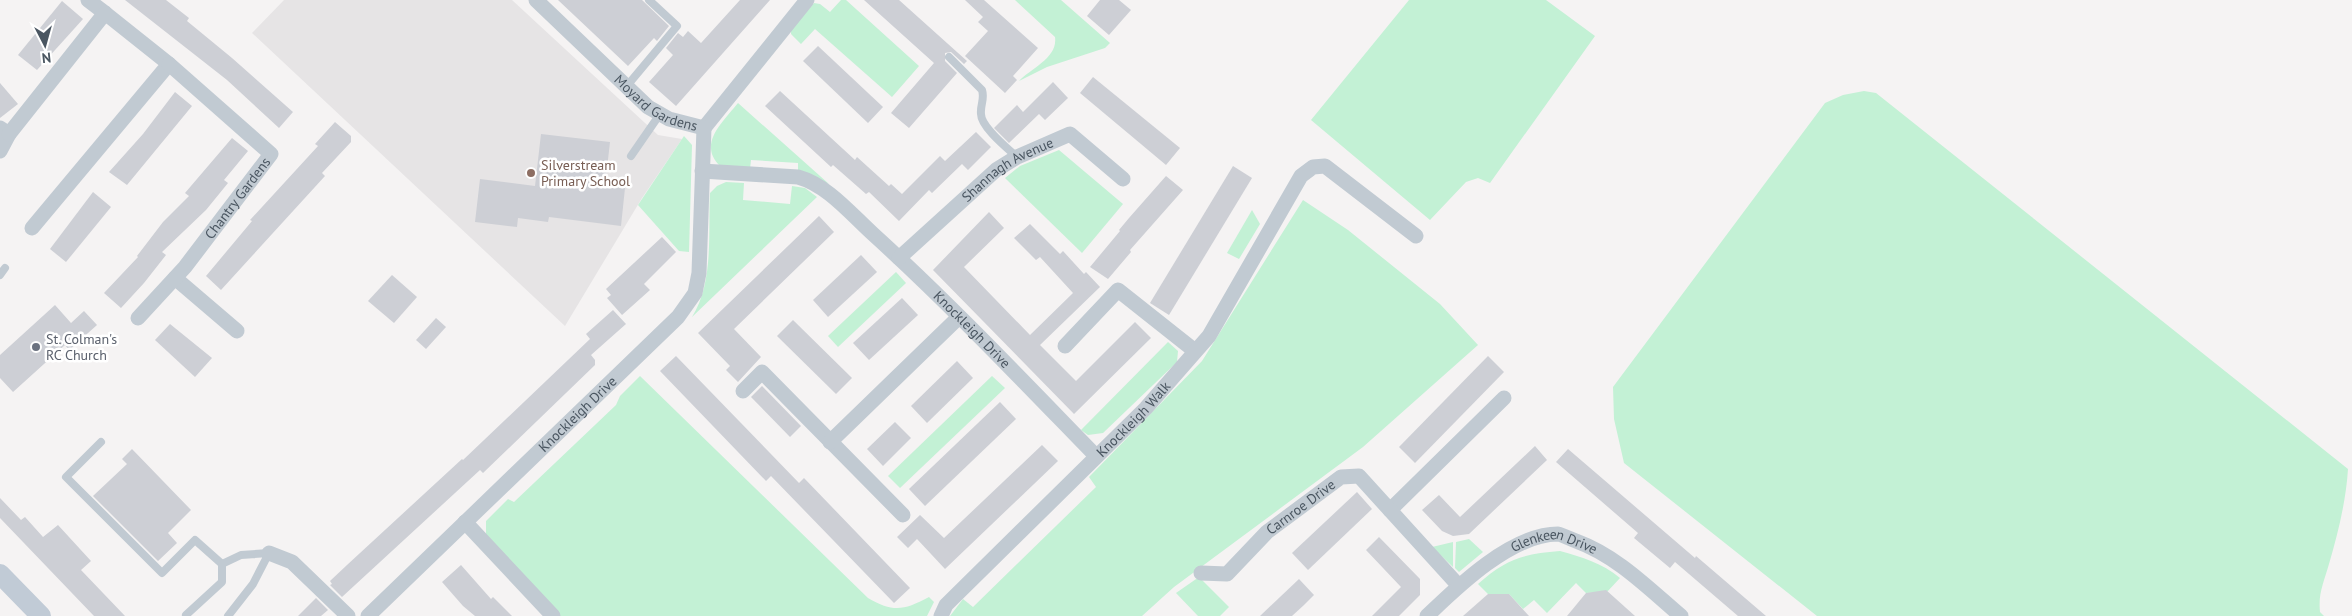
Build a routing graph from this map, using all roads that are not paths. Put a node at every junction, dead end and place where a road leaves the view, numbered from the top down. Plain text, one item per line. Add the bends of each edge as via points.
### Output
1 (88, 0) edge
2 (536, 0) edge
3 (649, 0) edge
4 (807, 0) edge
5 (105, 13) junction
6 (949, 57) dead end
7 (168, 64) junction
8 (626, 87) junction
9 (660, 114) junction
10 (704, 128) junction
11 (5, 131) edge
12 (0, 150) edge
13 (631, 156) dead end
14 (1017, 157) junction
15 (702, 172) junction
16 (1123, 179) dead end
17 (32, 228) dead end
18 (1416, 236) dead end
19 (899, 258) junction
20 (5, 268) dead end
21 (0, 276) edge
22 (175, 278) junction
23 (959, 317) junction
24 (138, 318) dead end
25 (237, 331) dead end
26 (1066, 346) dead end
27 (1195, 351) junction
28 (743, 391) dead end
29 (1504, 398) dead end
30 (102, 442) dead end
31 (830, 442) junction
32 (1096, 456) junction
33 (1390, 510) junction
34 (902, 515) dead end
35 (465, 522) junction
36 (269, 553) junction
37 (222, 564) junction
38 (1201, 573) dead end
39 (0, 574) edge
40 (1458, 586) junction
41 (41, 616) edge
42 (186, 616) edge
43 (228, 616) edge
44 (348, 616) edge
45 (368, 616) edge
46 (553, 616) edge
47 (942, 616) edge
48 (1427, 616) edge
49 (1681, 616) edge

1 - 5 street, Chantry Gardens
2 - 8 street, Moyard Gardens
3 - 8 lane via 677,26
4 - 10 street, Moyard Gardens
5 - 7 street, Chantry Gardens
5 - 11 street
6 - 14 lane via 982,90 983,123
7 - 17 street
7 - 22 street, Chantry Gardens via 271,154
8 - 9 street, Moyard Gardens
9 - 10 street, Moyard Gardens
9 - 13 lane
10 - 15 street, Knockleigh Drive
11 - 12 street
14 - 16 street, Shannagh Avenue via 1070,134
14 - 19 street, Shannagh Avenue via 982,182
15 - 19 street, Knockleigh Drive via 775,174 806,179 825,191
15 - 35 street, Knockleigh Drive via 699,273 695,293 678,317
18 - 27 street, Knockleigh Walk via 1325,166 1314,167 1301,176 1208,336
19 - 23 street, Knockleigh Drive
20 - 21 lane
22 - 24 street, Chantry Gardens
22 - 25 street
23 - 31 street
23 - 32 street, Knockleigh Drive
26 - 27 street via 1118,290
27 - 32 street, Knockleigh Walk via 1146,408
28 - 31 street via 762,372
29 - 33 street
30 - 37 lane via 66,477 162,573 196,540
31 - 34 street
32 - 47 street, Knockleigh Walk via 946,605
33 - 38 street, Carnroe Drive via 1359,476 1341,477 1267,532 1227,574
33 - 40 street, Carnroe Drive
35 - 45 street, Knockleigh Drive
35 - 46 street
36 - 37 lane via 241,555
36 - 43 lane via 254,584
36 - 44 street via 292,562
37 - 42 lane via 222,582
39 - 41 main road
40 - 48 street, Glenkeen Drive
40 - 49 street, Glenkeen Drive via 1509,548 1559,534 1608,556

